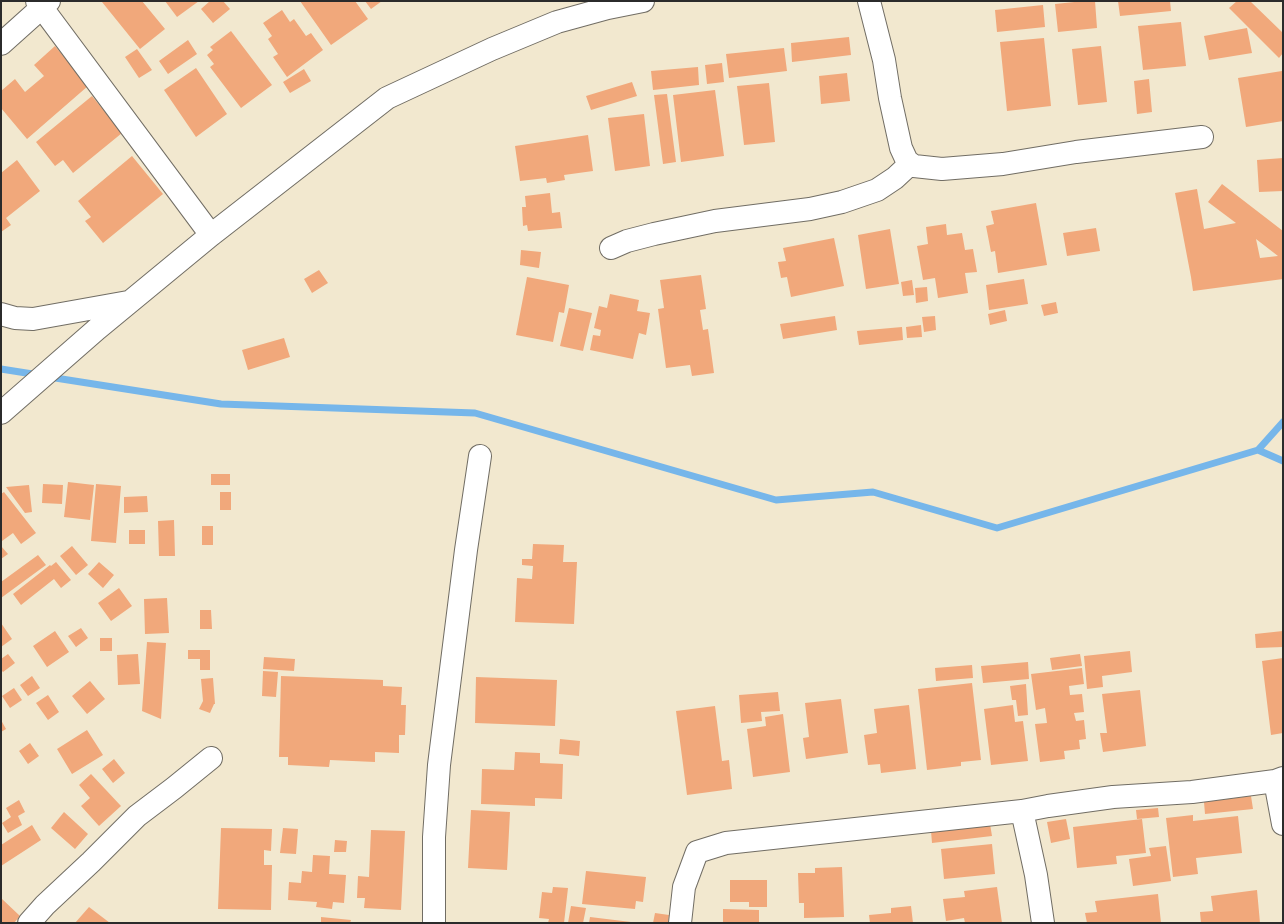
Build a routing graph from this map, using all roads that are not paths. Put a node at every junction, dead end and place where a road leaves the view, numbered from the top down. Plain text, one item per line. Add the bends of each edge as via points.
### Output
1 (643, 1) edge
2 (869, 1) edge
3 (43, 3) edge
4 (607, 5) edge
5 (1, 44) edge
6 (1202, 137) dead end
7 (910, 164) junction
8 (211, 235) junction
9 (611, 248) dead end
10 (131, 301) junction
11 (1, 314) edge
12 (1, 414) edge
13 (480, 456) dead end
14 (211, 758) dead end
15 (1279, 779) edge
16 (1022, 811) junction
17 (1283, 824) edge
18 (30, 923) edge
19 (434, 923) edge
20 (680, 923) edge
21 (1043, 923) edge

1 - 4 street
2 - 7 street via 884,60 901,148
3 - 5 street
3 - 8 street
4 - 8 street via 492,48 387,98
6 - 7 street via 1076,152 1003,164 942,169
7 - 9 street via 877,190 842,202 810,209 715,221 627,241
8 - 10 street
10 - 11 street via 41,318 23,319
10 - 12 street
13 - 19 street via 439,765 434,837
14 - 18 street via 137,816 45,905
15 - 16 street via 1192,792 1113,797
15 - 17 street
16 - 20 street via 726,843 697,852 684,887
16 - 21 street

